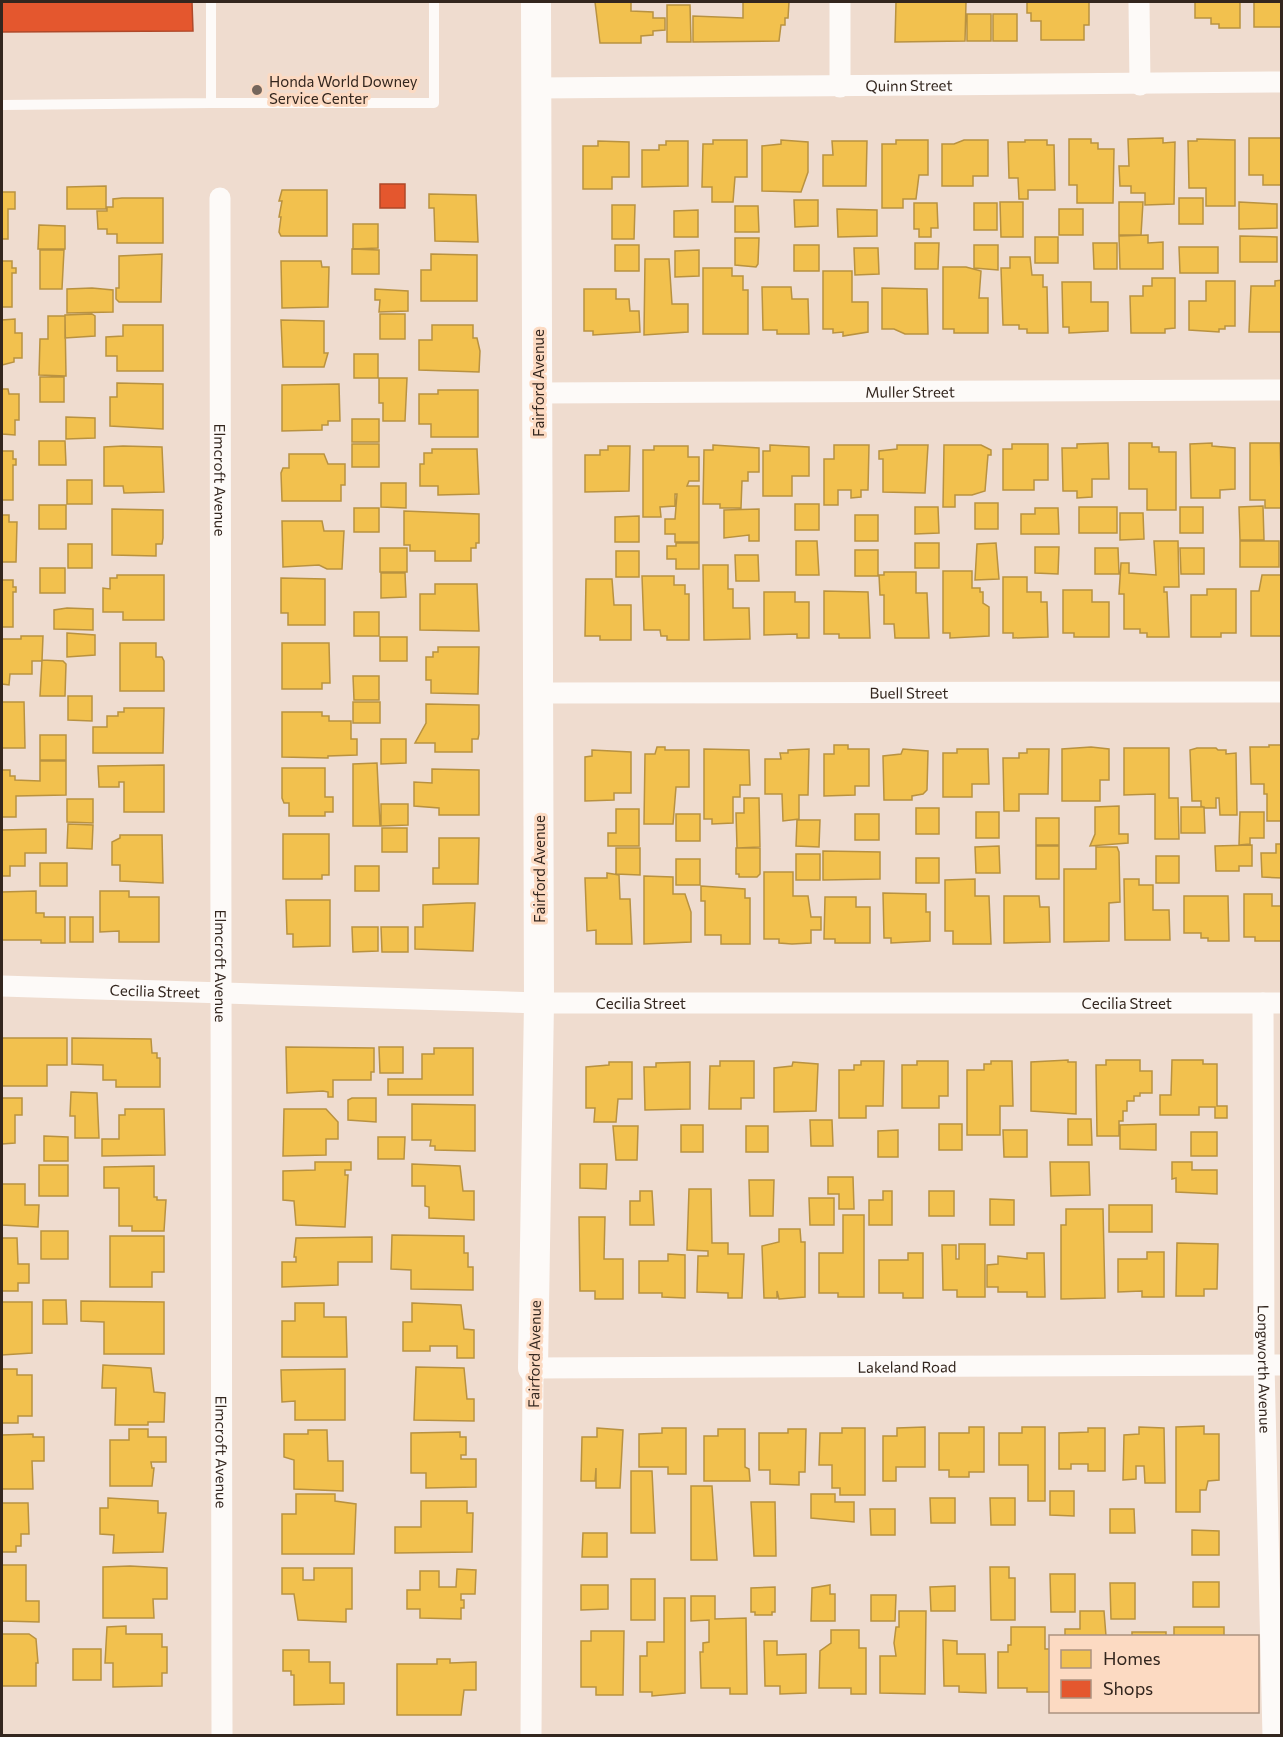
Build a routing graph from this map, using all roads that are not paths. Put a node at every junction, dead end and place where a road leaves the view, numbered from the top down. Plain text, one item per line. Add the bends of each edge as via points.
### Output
1 (211, 2) edge
2 (434, 2) edge
3 (536, 2) edge
4 (840, 2) edge
5 (1139, 2) edge
6 (1281, 82) edge
7 (1140, 85) junction
8 (840, 87) junction
9 (537, 88) junction
10 (211, 104) junction
11 (2, 105) edge
12 (220, 198) dead end
13 (1281, 390) edge
14 (538, 393) junction
15 (1281, 692) edge
16 (539, 693) junction
17 (2, 986) edge
18 (221, 995) junction
19 (539, 1003) junction
20 (1272, 1003) edge
21 (1273, 1365) edge
22 (533, 1368) junction
23 (222, 1736) edge
24 (531, 1736) edge
25 (1273, 1736) edge

1 - 10 lane
2 - 10 lane via 434,103
3 - 9 street, Fairford Avenue
4 - 8 street
5 - 7 street
6 - 7 street, Quinn Street
7 - 8 street, Quinn Street
8 - 9 street, Quinn Street
9 - 14 street, Fairford Avenue
10 - 11 lane
12 - 18 street, Elmcroft Avenue
13 - 14 street, Muller Street
14 - 16 street, Fairford Avenue
15 - 16 street, Buell Street
16 - 19 street, Fairford Avenue
17 - 18 street, Cecilia Street
18 - 19 street, Cecilia Street
18 - 23 street, Elmcroft Avenue
19 - 20 street, Cecilia Street
19 - 22 street, Fairford Avenue
20 - 21 street, Longworth Avenue
21 - 22 street, Lakeland Road
21 - 25 street, Longworth Avenue
22 - 24 street, Fairford Avenue

